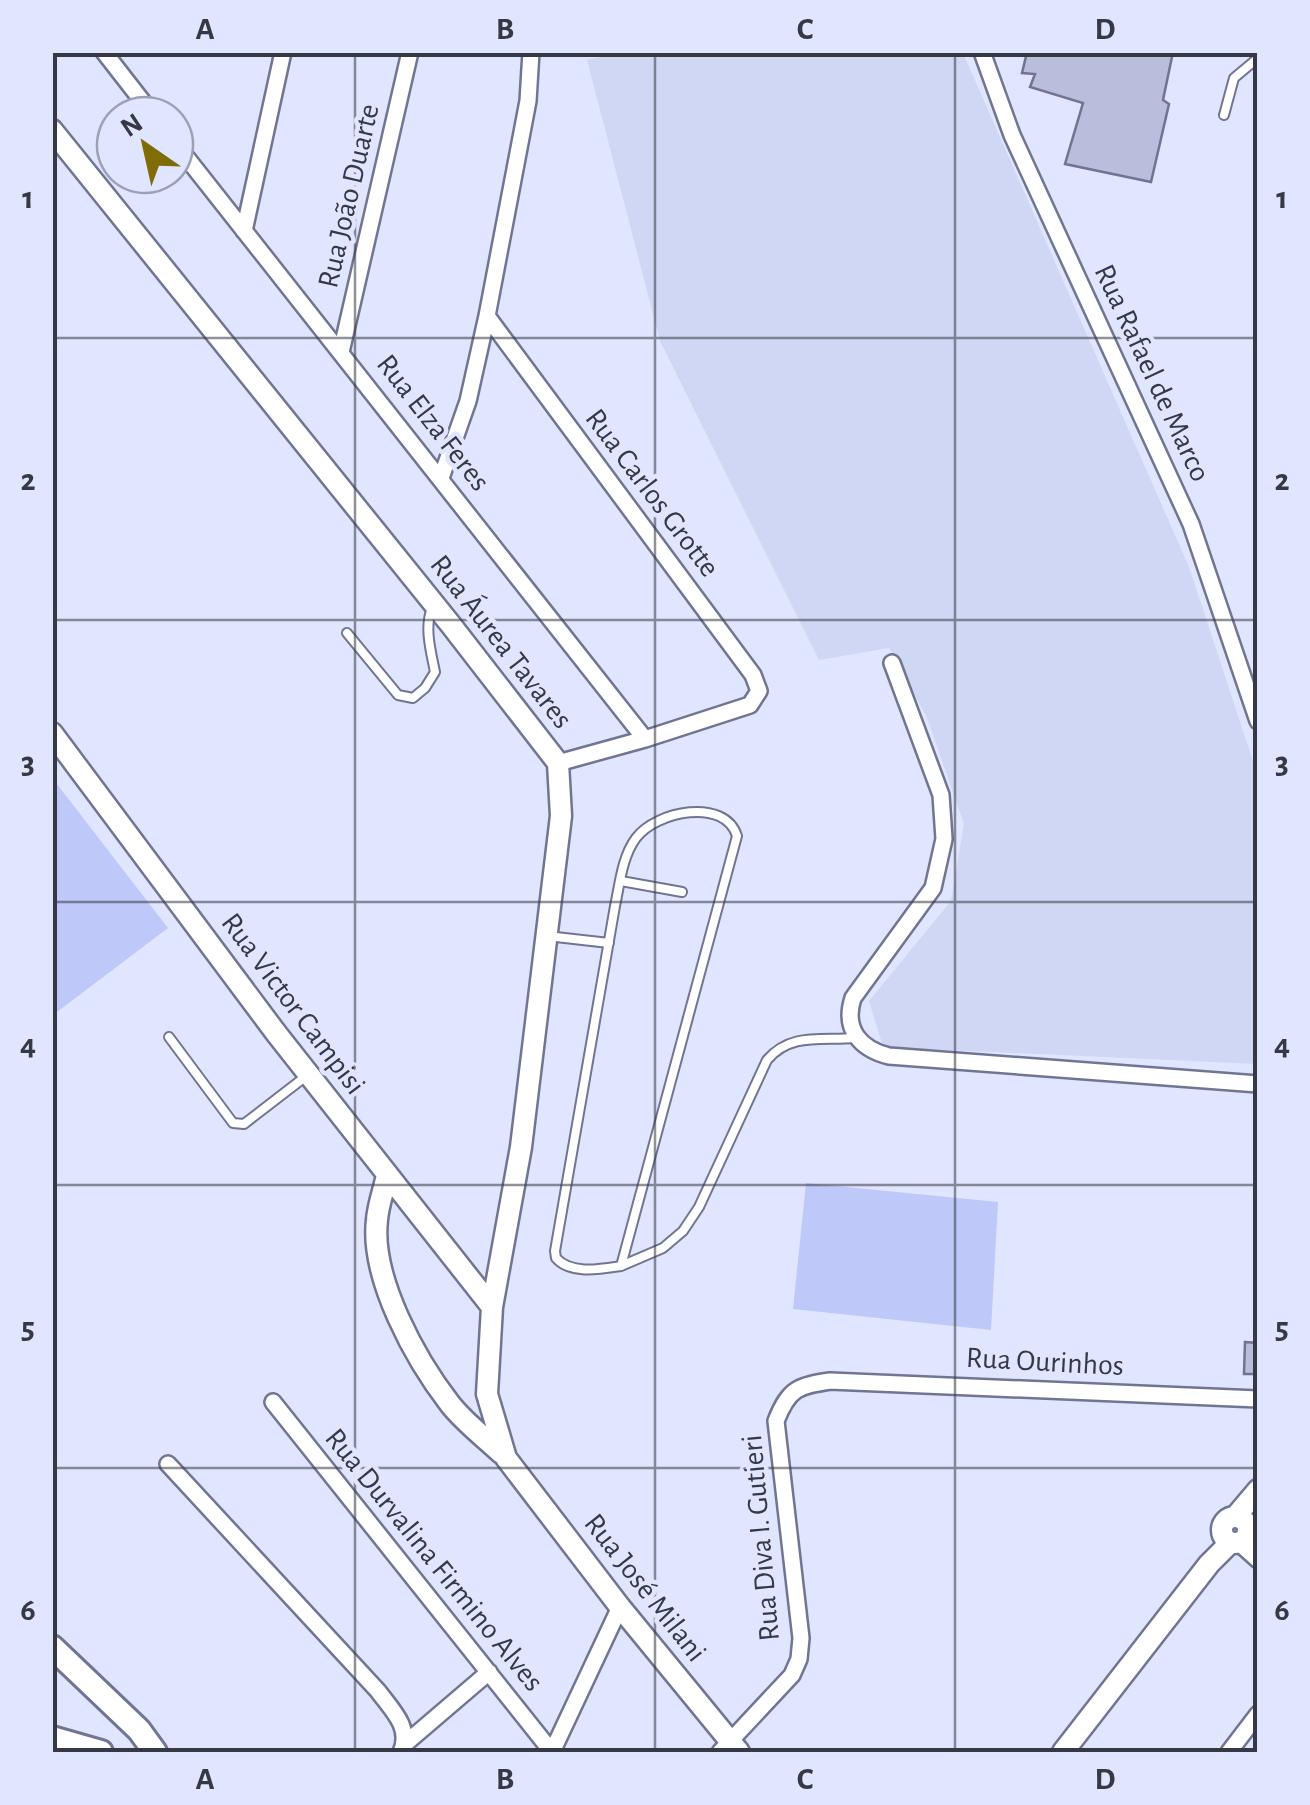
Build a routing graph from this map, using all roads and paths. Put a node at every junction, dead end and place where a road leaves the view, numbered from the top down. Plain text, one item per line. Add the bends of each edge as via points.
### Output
1 (104, 52) edge
2 (283, 52) edge
3 (410, 52) edge
4 (531, 52) edge
5 (982, 52) edge
6 (1258, 58) edge
7 (137, 95) edge
8 (1224, 115) dead end
9 (52, 130) edge
10 (195, 169) edge
11 (244, 231) junction
12 (486, 316) junction
13 (341, 352) junction
14 (442, 478) junction
15 (434, 604) junction
16 (347, 634) dead end
17 (892, 663) dead end
18 (1258, 721) edge
19 (52, 733) edge
20 (645, 739) junction
21 (558, 763) junction
22 (621, 882) junction
23 (682, 892) dead end
24 (547, 936) junction
25 (609, 943) junction
26 (169, 1036) dead end
27 (856, 1038) junction
28 (308, 1074) junction
29 (1258, 1084) edge
30 (388, 1175) junction
31 (621, 1266) junction
32 (492, 1307) junction
33 (830, 1381) joint
34 (1258, 1399) edge
35 (273, 1402) dead end
36 (506, 1458) junction
37 (168, 1464) dead end
38 (1244, 1525) edge
39 (1258, 1560) edge
40 (620, 1607) junction
41 (52, 1647) edge
42 (489, 1672) junction
43 (1256, 1718) edge
44 (128, 1719) junction
45 (56, 1743) edge
46 (404, 1748) edge
47 (729, 1749) edge
48 (100, 1752) edge
49 (155, 1752) edge
50 (552, 1752) edge
51 (1064, 1752) edge
52 (1229, 1752) edge

1 - 7 street
2 - 11 street
3 - 13 street, Rua João Duarte
4 - 12 street via 528,101
5 - 18 street, Rua Rafael de Marco via 1012,135 1191,524
6 - 8 lane via 1234,78
9 - 15 street, Rua Áurea Tavares
10 - 11 street, Rua Elza Feres
11 - 13 street, Rua Elza Feres
12 - 14 street
12 - 20 street, Rua Carlos Grotte via 759,690 750,705
13 - 14 street, Rua Elza Feres
14 - 20 street, Rua Elza Feres
15 - 16 lane via 428,614 435,672 413,698 398,695
15 - 21 street, Rua Áurea Tavares
17 - 27 street via 941,795 944,839 933,888 854,998
19 - 28 street, Rua Victor Campisi
20 - 21 street
21 - 24 street, Rua Áurea Tavares via 561,816
22 - 23 lane
22 - 25 lane
22 - 31 lane via 626,852 647,825 698,813 720,815 734,826 737,836
24 - 25 lane
24 - 32 street, Rua Áurea Tavares via 521,1146
25 - 31 lane via 556,1258 564,1266
26 - 28 lane via 233,1123 244,1124
27 - 29 street via 868,1051 889,1056
27 - 31 lane via 777,1048 683,1231
28 - 30 street, Rua Victor Campisi
30 - 32 street, Rua Victor Campisi
30 - 36 street, Rua José Milani via 376,1223 392,1302 453,1408
32 - 36 street, Rua José Milani via 487,1394
33 - 34 street, Rua Ourinhos
33 - 47 street, Rua Diva I. Gutieri via 791,1393 776,1421 802,1638 799,1659
35 - 42 street, Rua Durvalina Firmino Alves
36 - 40 street, Rua José Milani
37 - 46 street via 378,1692 399,1718
38 - 39 street
38 - 51 street
40 - 47 street, Rua José Milani
40 - 50 street
41 - 44 main road
42 - 46 street
42 - 50 street, Rua Durvalina Firmino Alves
43 - 52 street
44 - 48 main road
44 - 49 main road
45 - 48 main road

